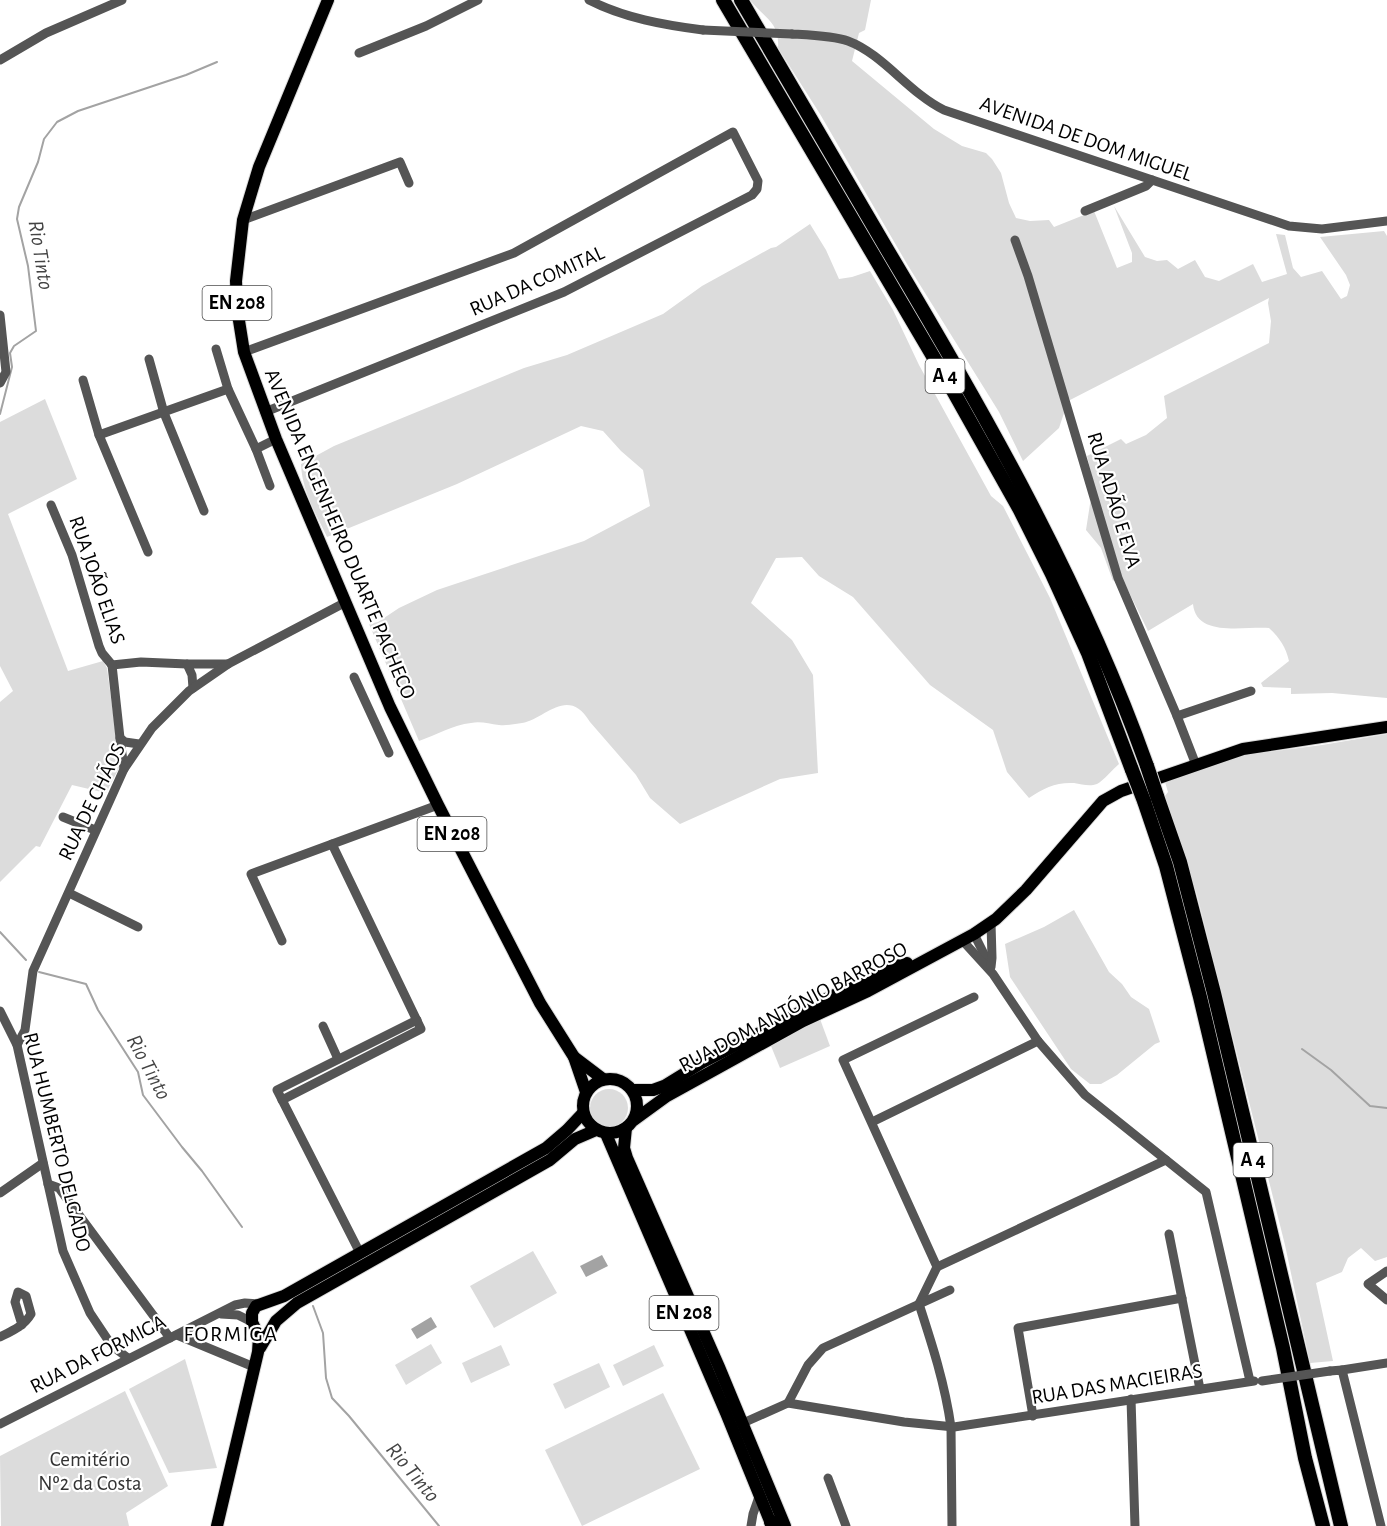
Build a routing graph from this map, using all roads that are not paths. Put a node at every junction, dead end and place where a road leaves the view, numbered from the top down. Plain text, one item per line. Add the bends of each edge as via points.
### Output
1 (122, 0) edge
2 (328, 0) edge
3 (478, 0) edge
4 (589, 0) edge
5 (619, 0) edge
6 (723, 0) edge
7 (741, 0) edge
8 (616, 11) junction
9 (359, 53) dead end
10 (0, 60) edge
11 (1152, 180) junction
12 (409, 183) dead end
13 (1085, 211) dead end
14 (243, 220) junction
15 (1387, 221) edge
16 (1015, 240) dead end
17 (0, 315) edge
18 (216, 349) dead end
19 (244, 352) junction
20 (149, 359) dead end
21 (83, 380) dead end
22 (0, 383) edge
23 (228, 388) junction
24 (164, 412) junction
25 (265, 412) junction
26 (99, 435) junction
27 (276, 439) junction
28 (256, 449) junction
29 (270, 486) dead end
30 (51, 505) dead end
31 (204, 511) dead end
32 (148, 552) dead end
33 (346, 602) junction
34 (112, 664) junction
35 (186, 664) junction
36 (228, 664) junction
37 (354, 677) dead end
38 (193, 688) junction
39 (1251, 691) dead end
40 (390, 707) junction
41 (372, 716) junction
42 (1177, 716) junction
43 (1387, 727) edge
44 (120, 738) junction
45 (139, 744) junction
46 (389, 753) dead end
47 (1196, 765) junction
48 (124, 769) junction
49 (1150, 799) junction
50 (438, 805) junction
51 (63, 817) dead end
52 (95, 830) junction
53 (332, 844) junction
54 (69, 893) junction
55 (991, 922) junction
56 (138, 927) dead end
57 (974, 934) junction
58 (962, 940) junction
59 (282, 941) dead end
60 (933, 954) junction
61 (992, 971) junction
62 (974, 997) dead end
63 (0, 1011) edge
64 (417, 1020) junction
65 (323, 1026) dead end
66 (1038, 1041) junction
67 (17, 1045) junction
68 (574, 1057) junction
69 (338, 1059) junction
70 (603, 1079) junction
71 (632, 1090) junction
72 (586, 1092) junction
73 (282, 1100) junction
74 (583, 1113) junction
75 (872, 1122) junction
76 (630, 1124) junction
77 (601, 1132) junction
78 (1166, 1160) junction
79 (43, 1163) junction
80 (48, 1184) junction
81 (0, 1193) edge
82 (1169, 1234) dead end
83 (390, 1251) junction
84 (360, 1253) junction
85 (937, 1267) junction
86 (1387, 1271) edge
87 (343, 1278) junction
88 (950, 1290) dead end
89 (1182, 1298) junction
90 (1387, 1300) edge
91 (262, 1304) junction
92 (919, 1304) junction
93 (213, 1316) junction
94 (253, 1323) junction
95 (274, 1323) junction
96 (22, 1325) dead end
97 (0, 1337) edge
98 (173, 1337) junction
99 (112, 1346) junction
100 (258, 1352) junction
101 (128, 1358) junction
102 (1387, 1363) edge
103 (114, 1366) junction
104 (254, 1367) junction
105 (1342, 1370) junction
106 (1250, 1381) junction
107 (1200, 1389) junction
108 (1131, 1399) junction
109 (788, 1403) junction
110 (1033, 1416) junction
111 (742, 1423) junction
112 (0, 1424) edge
113 (951, 1427) junction
114 (828, 1478) dead end
115 (760, 1494) junction
116 (775, 1525) edge
117 (217, 1526) edge
118 (751, 1526) edge
119 (846, 1526) edge
120 (952, 1526) edge
121 (1135, 1526) edge
122 (1323, 1526) edge
123 (1341, 1526) edge
124 (1381, 1526) edge

1 - 10 street via 46,33
2 - 14 main road, AVENIDA ENGENHEIRO DUARTE PACHECO / EN 208 via 260,167
3 - 9 street
4 - 8 street, AVENIDA DE DOM MIGUEL
5 - 8 street
6 - 49 highway, A 4, bridge via 1020,510 1088,653 1132,770
7 - 49 highway, A 4, bridge via 960,372 1031,503 1127,711 1147,766
8 - 11 street, AVENIDA DE DOM MIGUEL, bridge via 703,30 848,41 944,110
11 - 13 street
11 - 15 street, AVENIDA DE DOM MIGUEL via 1289,226 1322,229
12 - 14 street via 400,162
14 - 19 main road, AVENIDA ENGENHEIRO DUARTE PACHECO / EN 208 via 236,281
16 - 42 street, RUA ADÃO E EVA via 1118,578
17 - 22 street via 6,372
18 - 23 street
19 - 25 main road, AVENIDA ENGENHEIRO DUARTE PACHECO / EN 208
19 - 25 street, RUA DA COMITAL via 514,254 733,132 759,181 752,195 543,302
20 - 24 street
21 - 26 street
23 - 24 street
23 - 28 street
24 - 26 street
24 - 31 street
25 - 27 main road, AVENIDA ENGENHEIRO DUARTE PACHECO / EN 208
26 - 32 street
27 - 28 street
27 - 33 main road, AVENIDA ENGENHEIRO DUARTE PACHECO / EN 208
28 - 29 street
30 - 34 street, RUA JOÃO ELIAS via 72,555 99,646
33 - 36 street, RUA DE CHÃOS
33 - 40 main road, AVENIDA ENGENHEIRO DUARTE PACHECO / EN 208
34 - 35 street
34 - 44 street
35 - 36 street
35 - 38 street
36 - 38 street, RUA DE CHÃOS
37 - 41 street
38 - 45 street, RUA DE CHÃOS via 172,705
39 - 42 street
40 - 41 street
40 - 50 main road, AVENIDA ENGENHEIRO DUARTE PACHECO / EN 208
41 - 46 street
42 - 47 street, RUA ADÃO E EVA
43 - 47 main road via 1243,749
44 - 45 street
44 - 48 street
45 - 48 street, RUA DE CHÃOS
47 - 55 main road via 1121,790 1103,801 1026,890
48 - 52 street, RUA DE CHÃOS
49 - 122 highway, A 4
49 - 123 highway, A 4 via 1180,862
50 - 53 street
50 - 68 main road, AVENIDA ENGENHEIRO DUARTE PACHECO / EN 208 via 540,1003
51 - 52 street
52 - 54 street, RUA DE CHÃOS
53 - 59 street via 251,874
53 - 64 street
54 - 56 street
54 - 67 street, RUA DE CHÃOS via 33,971 25,1030
55 - 57 main road
55 - 61 street
57 - 58 main road
57 - 61 street
58 - 60 main road
58 - 61 street
60 - 71 main road, RUA DOM ANTÓNIO BARROSO via 890,968 822,1001 664,1086
60 - 76 main road, RUA DOM ANTÓNIO BARROSO via 667,1096
61 - 66 street
62 - 75 street via 843,1060
63 - 67 street, RUA HUMBERTO DELGADO
64 - 69 street
64 - 73 street via 421,1029
65 - 69 street
66 - 75 street
66 - 78 street via 1085,1095
67 - 79 street, RUA HUMBERTO DELGADO
68 - 70 main road, AVENIDA ENGENHEIRO DUARTE PACHECO / EN 208
68 - 72 main road, AVENIDA ENGENHEIRO DUARTE PACHECO / EN 208
69 - 73 street via 277,1090
70 - 71 main road, EN 208 via 624,1082
70 - 72 main road
71 - 76 main road, EN 208 via 637,1110
72 - 74 main road, EN 208
73 - 84 street
74 - 77 main road, EN 208
74 - 84 main road via 546,1148
75 - 85 street
76 - 77 main road via 616,1133
76 - 111 main road, EN 208 via 624,1148 627,1158
77 - 83 main road via 575,1140 550,1160
77 - 115 main road, EN 208 via 623,1169
78 - 85 street
78 - 106 street via 1206,1192
79 - 80 street, RUA HUMBERTO DELGADO
79 - 81 street
80 - 98 street via 59,1188
80 - 99 street, RUA HUMBERTO DELGADO via 67,1260 90,1314
82 - 89 street
83 - 84 street via 366,1257
83 - 87 main road
84 - 87 street via 361,1260
84 - 91 main road
85 - 92 street
86 - 90 street via 1368,1284
87 - 95 main road via 297,1303
88 - 92 street
89 - 107 street
89 - 110 street via 1018,1328
91 - 93 street, RUA DA FORMIGA via 235,1305
91 - 94 main road via 252,1313
91 - 95 main road via 274,1309
92 - 109 street via 823,1348 808,1365
92 - 113 street via 938,1362
93 - 94 street via 238,1315
93 - 98 street, RUA DA FORMIGA
94 - 95 main road via 262,1329
94 - 100 main road via 259,1337
95 - 100 main road
96 - 97 street
98 - 101 street, RUA DA FORMIGA
98 - 104 street
99 - 101 street, RUA HUMBERTO DELGADO
99 - 103 street, RUA HUMBERTO DELGADO
100 - 104 main road
101 - 103 street, RUA DA FORMIGA
102 - 105 street
103 - 112 street, RUA DA FORMIGA
104 - 117 main road
105 - 106 street, RUA DAS MACIEIRAS, bridge
105 - 124 street
106 - 107 street, RUA DAS MACIEIRAS
107 - 108 street, RUA DAS MACIEIRAS
108 - 110 street, RUA DAS MACIEIRAS
108 - 121 street
109 - 111 street
109 - 113 street, RUA DAS MACIEIRAS
110 - 113 street, RUA DAS MACIEIRAS
111 - 116 main road, EN 208
113 - 120 street
114 - 119 street
115 - 116 main road, EN 208
115 - 118 street

